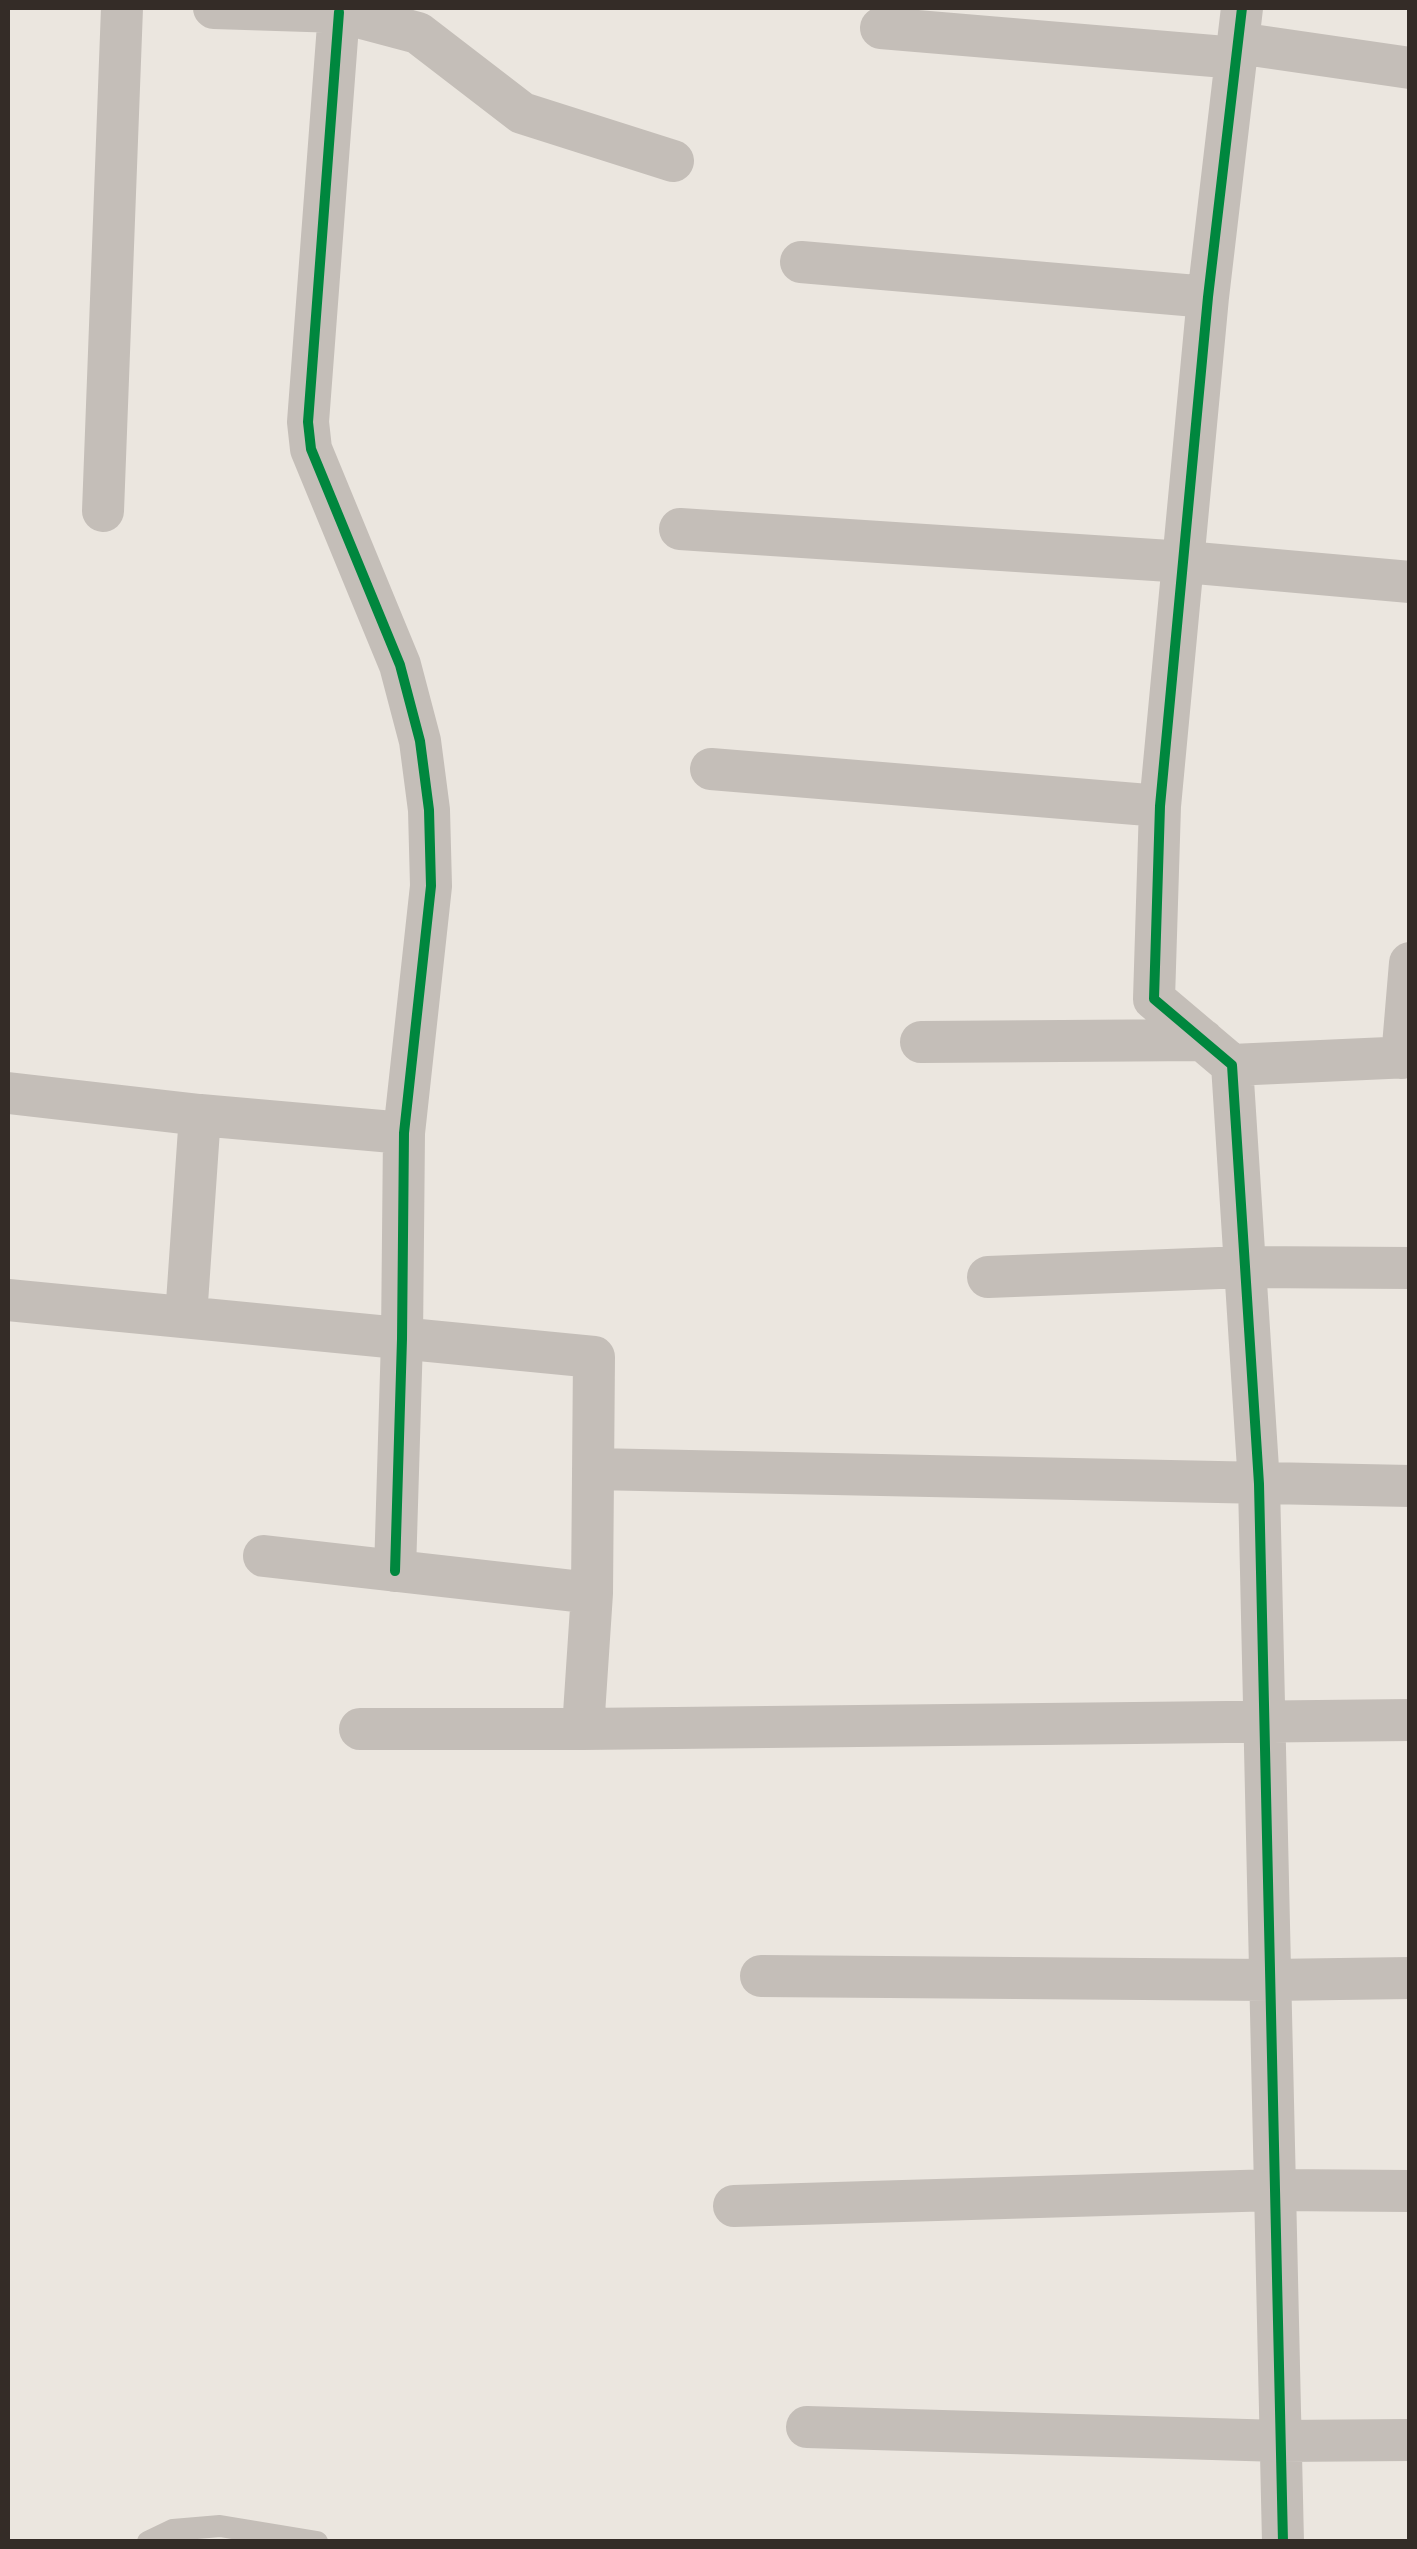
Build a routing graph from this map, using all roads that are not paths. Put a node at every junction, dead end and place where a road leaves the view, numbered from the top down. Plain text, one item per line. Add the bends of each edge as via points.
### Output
1 (122, 8) edge
2 (214, 8) edge
3 (339, 12) junction
4 (881, 28) dead end
5 (1239, 36) edge
6 (1410, 68) edge
7 (673, 161) dead end
8 (801, 262) dead end
9 (1208, 297) junction
10 (102, 511) dead end
11 (680, 529) dead end
12 (1184, 562) junction
13 (1410, 582) edge
14 (711, 769) dead end
15 (1160, 806) junction
16 (1410, 963) edge
17 (921, 1042) dead end
18 (1217, 1052) junction
19 (1406, 1057) edge
20 (8, 1093) edge
21 (200, 1115) junction
22 (404, 1134) junction
23 (1246, 1266) junction
24 (1410, 1268) edge
25 (988, 1277) dead end
26 (8, 1300) edge
27 (186, 1317) junction
28 (402, 1339) junction
29 (593, 1469) junction
30 (1259, 1484) junction
31 (1410, 1486) edge
32 (264, 1556) dead end
33 (395, 1571) junction
34 (592, 1593) junction
35 (1264, 1720) junction
36 (1410, 1720) edge
37 (360, 1729) dead end
38 (583, 1729) junction
39 (761, 1976) dead end
40 (1410, 1978) edge
41 (1270, 1980) junction
42 (1275, 2190) junction
43 (1410, 2191) edge
44 (734, 2206) dead end
45 (806, 2427) dead end
46 (1410, 2440) edge
47 (1280, 2441) junction
48 (148, 2542) edge
49 (317, 2542) edge
50 (1282, 2542) edge

1 - 10 street
2 - 3 street
3 - 7 street via 418,34 522,113
3 - 22 street via 308,422 320,477 400,665 420,742 431,886
4 - 5 street
5 - 6 street
5 - 9 street
8 - 9 street
9 - 12 street
11 - 12 street
12 - 13 street
12 - 15 street
14 - 15 street
15 - 18 street via 1154,999
16 - 19 street
17 - 18 street
18 - 19 street
18 - 23 street
20 - 21 street
21 - 22 street
21 - 27 street
22 - 28 street
23 - 24 street
23 - 25 street
23 - 30 street
26 - 27 street
27 - 28 street
28 - 29 street via 594,1358
28 - 33 street
29 - 30 street
29 - 34 street
30 - 31 street
30 - 35 street
32 - 33 street
33 - 34 street
34 - 38 street
35 - 36 street
35 - 38 street
35 - 41 street
37 - 38 street
39 - 41 street
40 - 41 street
41 - 42 street
42 - 43 street
42 - 44 street
42 - 47 street
45 - 47 street
46 - 47 street
47 - 50 street
48 - 49 lane via 173,2530 220,2526

